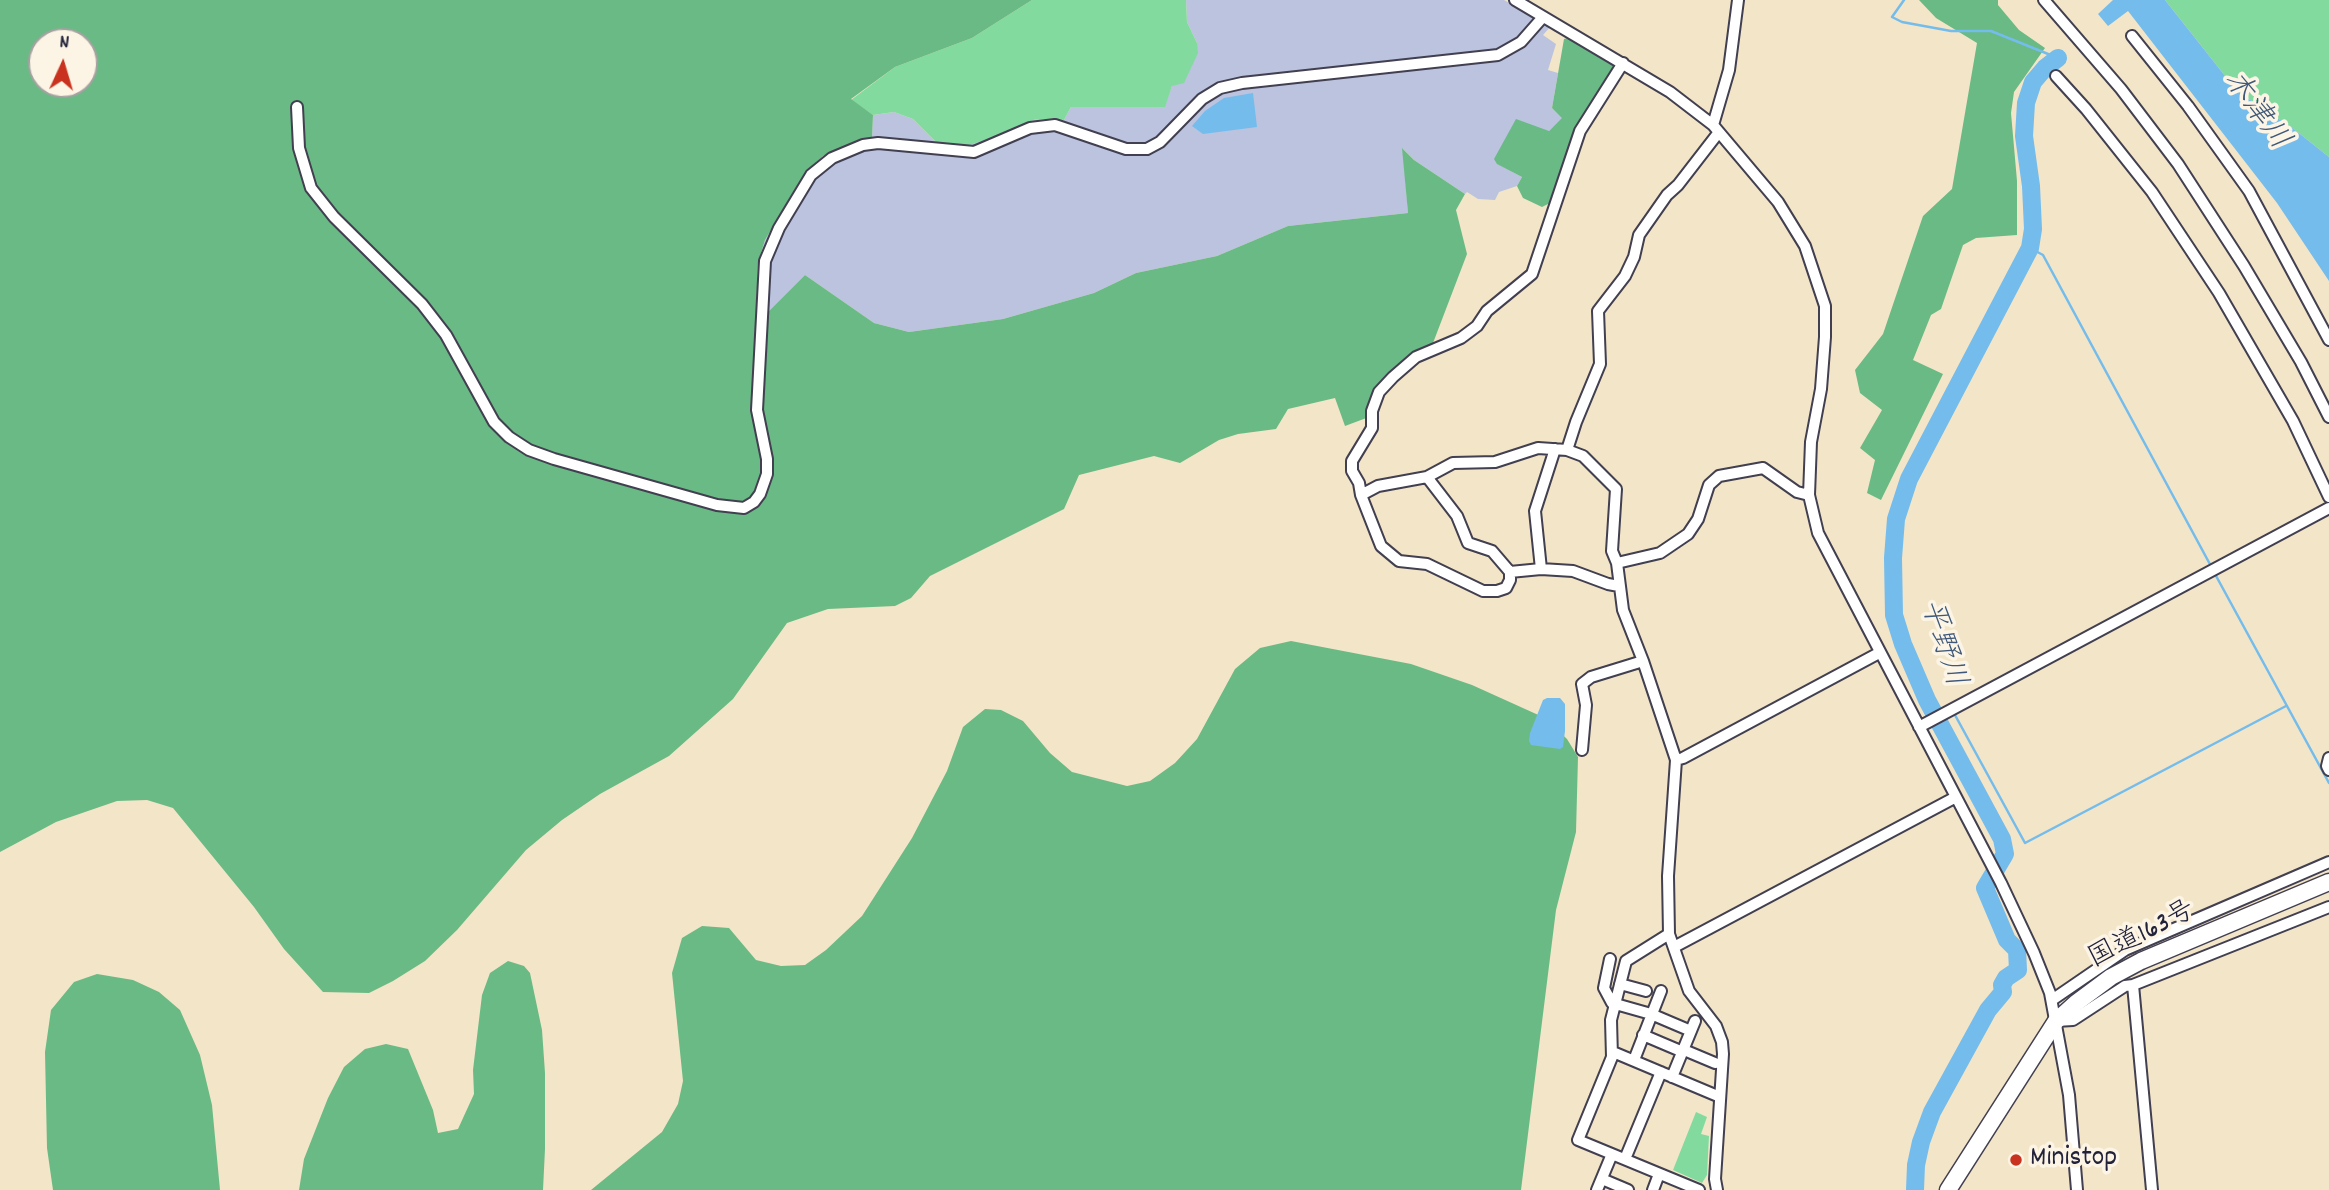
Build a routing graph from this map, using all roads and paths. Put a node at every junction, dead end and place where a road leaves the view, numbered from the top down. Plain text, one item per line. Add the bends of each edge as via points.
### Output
1 (1515, 0) edge
2 (1738, 0) edge
3 (2044, 0) edge
4 (1544, 17) junction
5 (2132, 36) dead end
6 (1623, 63) junction
7 (2056, 76) dead end
8 (297, 107) dead end
9 (1716, 128) junction
10 (2329, 340) edge
11 (2329, 417) edge
12 (1555, 449) junction
13 (1567, 450) junction
14 (1427, 477) junction
15 (1360, 495) junction
16 (1810, 495) junction
17 (2329, 497) edge
18 (2329, 508) edge
19 (1616, 563) junction
20 (1541, 569) junction
21 (1510, 572) junction
22 (1619, 586) junction
23 (1879, 653) junction
24 (1643, 661) junction
25 (1923, 725) junction
26 (1582, 750) dead end
27 (2329, 758) edge
28 (1676, 760) junction
29 (2329, 770) edge
30 (1955, 797) junction
31 (2329, 862) edge
32 (2329, 882) edge
33 (2329, 907) edge
34 (1669, 934) junction
35 (1674, 947) junction
36 (1610, 959) dead end
37 (1620, 984) junction
38 (2133, 985) junction
39 (1646, 991) dead end
40 (1661, 991) dead end
41 (2052, 1000) junction
42 (1614, 1005) junction
43 (1651, 1014) junction
44 (2056, 1021) junction
45 (1643, 1035) junction
46 (1683, 1051) junction
47 (1613, 1052) junction
48 (1634, 1060) junction
49 (1715, 1063) dead end
50 (1661, 1072) junction
51 (1672, 1077) junction
52 (1720, 1097) junction
53 (1612, 1154) junction
54 (1625, 1159) junction
55 (1660, 1174) junction
56 (1602, 1179) junction
57 (1715, 1189) edge
58 (1597, 1190) edge
59 (1628, 1190) edge
60 (1653, 1190) edge
61 (1699, 1190) edge
62 (1948, 1190) edge
63 (2077, 1190) edge
64 (2152, 1190) edge

1 - 4 street
2 - 9 street
3 - 11 street via 2178,164 2244,266
4 - 6 street
4 - 8 street via 1521,42 1498,55 1220,88 1202,99 1160,142 1146,149 1126,149 1048,125 1020,131 974,152 878,143 832,158 811,175 773,238 765,261 757,410 767,474 760,494 744,508 717,505 554,459 509,437 495,422 446,335 422,304 311,188 298,143
5 - 10 street via 2249,191
6 - 9 street
6 - 15 street via 1580,131 1532,274 1487,311 1477,326 1416,358 1379,393 1372,428 1352,461
7 - 17 street via 2152,192 2219,293 2293,421
9 - 13 street via 1639,235 1631,266 1598,311 1600,363
9 - 16 street via 1778,202 1805,246 1825,306
12 - 13 street
12 - 14 street via 1538,449 1495,462 1453,463
12 - 20 street via 1535,511
13 - 19 street via 1583,456 1616,489 1612,551
14 - 15 street via 1378,486
14 - 21 street via 1457,516 1468,543 1492,551
15 - 21 street via 1381,546 1399,561 1427,564 1483,591 1506,588
16 - 19 street via 1797,492 1763,468 1719,476 1709,485 1688,534 1660,553
16 - 23 street via 1818,533
18 - 25 street
19 - 22 street
20 - 21 street
20 - 22 street via 1573,571
22 - 24 street via 1629,631
23 - 25 street
23 - 28 street
24 - 26 street via 1582,684 1586,705
24 - 28 street
25 - 30 street
27 - 29 street
28 - 34 street
30 - 35 street
30 - 41 street via 2001,883
31 - 41 street via 2125,950
32 - 44 highway, 国道163号 via 2141,961 2111,977
33 - 38 street
34 - 35 street
34 - 37 street via 1628,958
35 - 52 street via 1689,991 1720,1033
36 - 42 street via 1604,988
37 - 39 street
37 - 42 street
38 - 44 street via 2073,1020
38 - 64 street
40 - 43 street
41 - 44 street
42 - 43 street
42 - 47 street via 1610,1027
43 - 45 street
43 - 46 street via 1693,1026
44 - 62 highway, 国道163号
44 - 63 street via 2069,1095
45 - 46 street
45 - 48 street
46 - 49 street
46 - 51 street
47 - 48 street
47 - 53 street via 1578,1140
48 - 50 street
50 - 51 street
50 - 54 street
51 - 52 street
52 - 57 street
53 - 54 street
53 - 56 street
54 - 55 street
55 - 60 street
55 - 61 street
56 - 58 street
56 - 59 street

